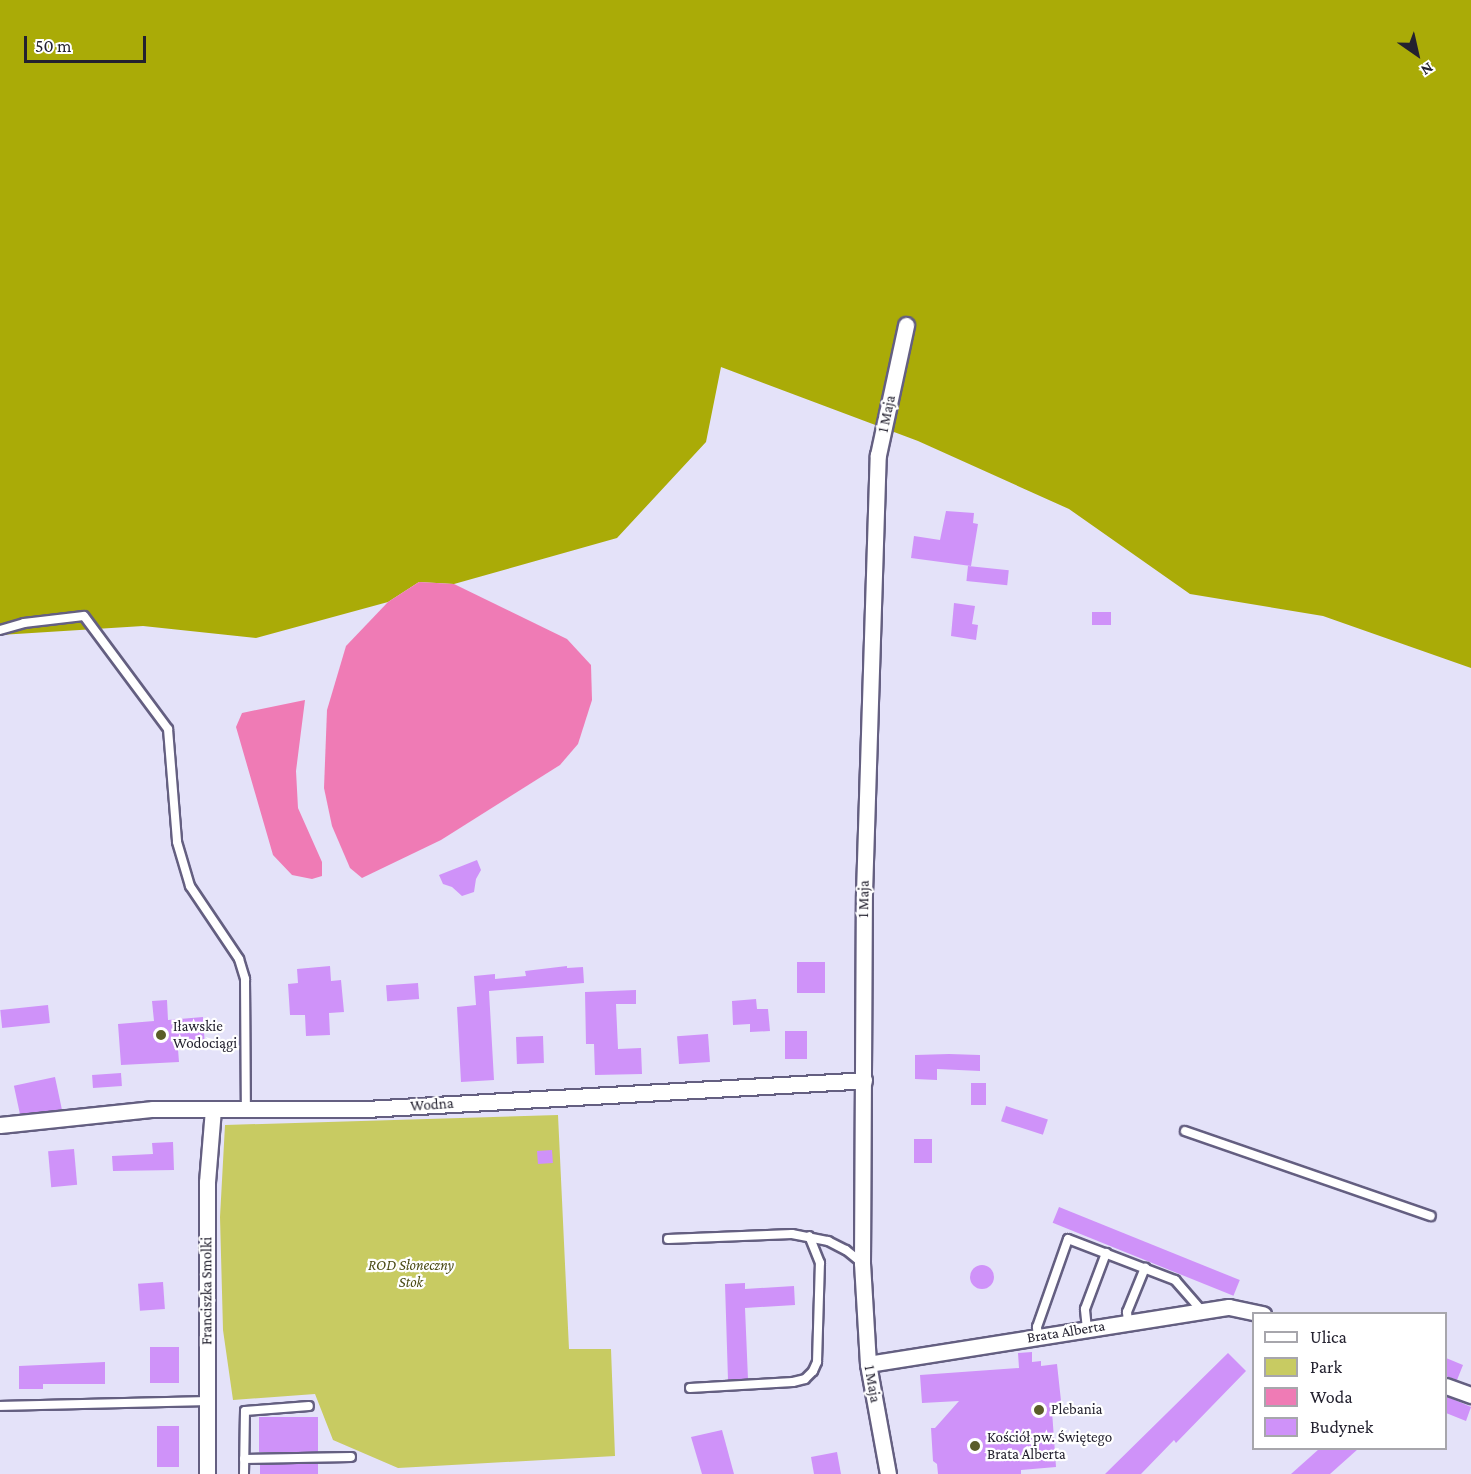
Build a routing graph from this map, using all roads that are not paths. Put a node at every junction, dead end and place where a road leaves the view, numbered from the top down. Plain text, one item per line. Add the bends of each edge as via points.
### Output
1 (906, 325) dead end
2 (0, 630) edge
3 (864, 1080) junction
4 (213, 1109) junction
5 (246, 1110) junction
6 (0, 1125) edge
7 (1185, 1131) dead end
8 (1431, 1216) dead end
9 (809, 1236) junction
10 (668, 1239) dead end
11 (1106, 1253) junction
12 (862, 1263) junction
13 (1145, 1268) junction
14 (1202, 1311) junction
15 (1253, 1312) edge
16 (1128, 1323) junction
17 (1087, 1329) junction
18 (1038, 1337) junction
19 (868, 1364) junction
20 (1447, 1386) edge
21 (690, 1388) dead end
22 (1471, 1395) edge
23 (205, 1401) junction
24 (0, 1406) edge
25 (309, 1406) dead end
26 (351, 1457) dead end
27 (244, 1459) junction
28 (207, 1474) edge
29 (244, 1474) edge
30 (888, 1474) edge

1 - 3 street, 1 Maja via 878,455 864,892
2 - 5 lane via 84,616 168,729 177,842 190,886 239,959 245,979
3 - 5 street, Wodna via 366,1109
3 - 12 street, 1 Maja
4 - 5 street, Wodna
4 - 6 street, Wodna via 153,1109
4 - 23 street, Franciszka Smolki via 207,1182
7 - 8 lane
9 - 10 lane
9 - 12 lane via 846,1250
9 - 21 lane via 820,1263 817,1362 813,1371 793,1382
11 - 13 lane
11 - 17 lane via 1085,1309
11 - 18 lane via 1068,1239 1037,1327
12 - 19 street, 1 Maja
13 - 14 lane via 1175,1280
13 - 16 lane via 1127,1312
14 - 15 street, Brata Alberta via 1228,1307
14 - 16 street, Brata Alberta
16 - 17 street, Brata Alberta
17 - 18 street, Brata Alberta
18 - 19 street, Brata Alberta
19 - 30 street, 1 Maja
20 - 22 street
23 - 24 lane
23 - 28 street, Franciszka Smolki
25 - 27 lane via 245,1411
26 - 27 lane
27 - 29 lane

